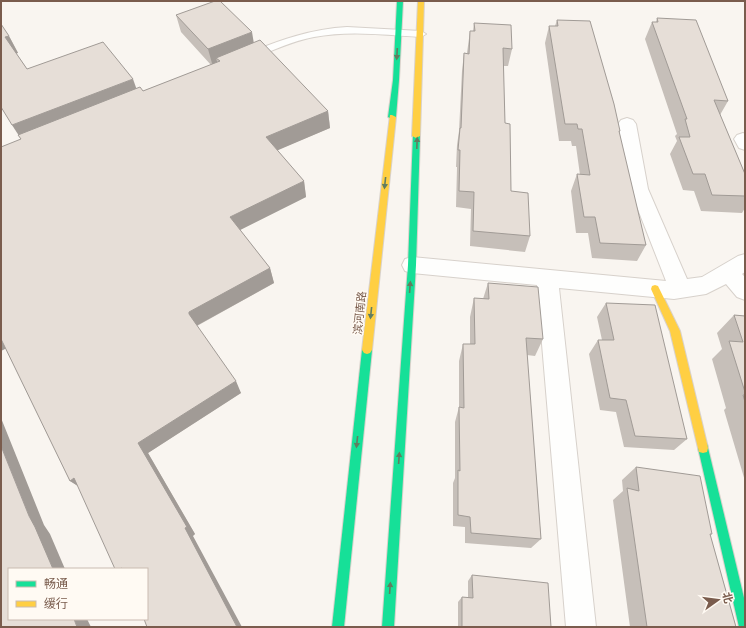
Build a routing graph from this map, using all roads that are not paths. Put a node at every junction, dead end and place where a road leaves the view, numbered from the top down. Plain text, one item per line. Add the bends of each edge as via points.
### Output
1 (400, 1) edge
2 (421, 1) edge
3 (398, 33) junction
4 (421, 34) junction
5 (240, 61) edge
6 (627, 124) dead end
7 (412, 265) junction
8 (736, 267) edge
9 (547, 278) junction
10 (655, 289) junction
11 (680, 289) junction
12 (745, 291) edge
13 (338, 627) edge
14 (388, 627) edge
15 (581, 627) edge
16 (744, 627) edge

1 - 3 street, 滨河南路
2 - 4 street
3 - 4 lane
3 - 5 lane via 323,32 303,36
3 -> 13 street, 滨河南路 via 396,80
7 -> 4 street
6 - 11 street via 639,189
7 - 9 street
14 -> 7 street
8 - 11 street via 706,285
8 - 12 street
9 - 10 street
9 - 15 street
10 - 11 street
10 - 16 street via 676,331

